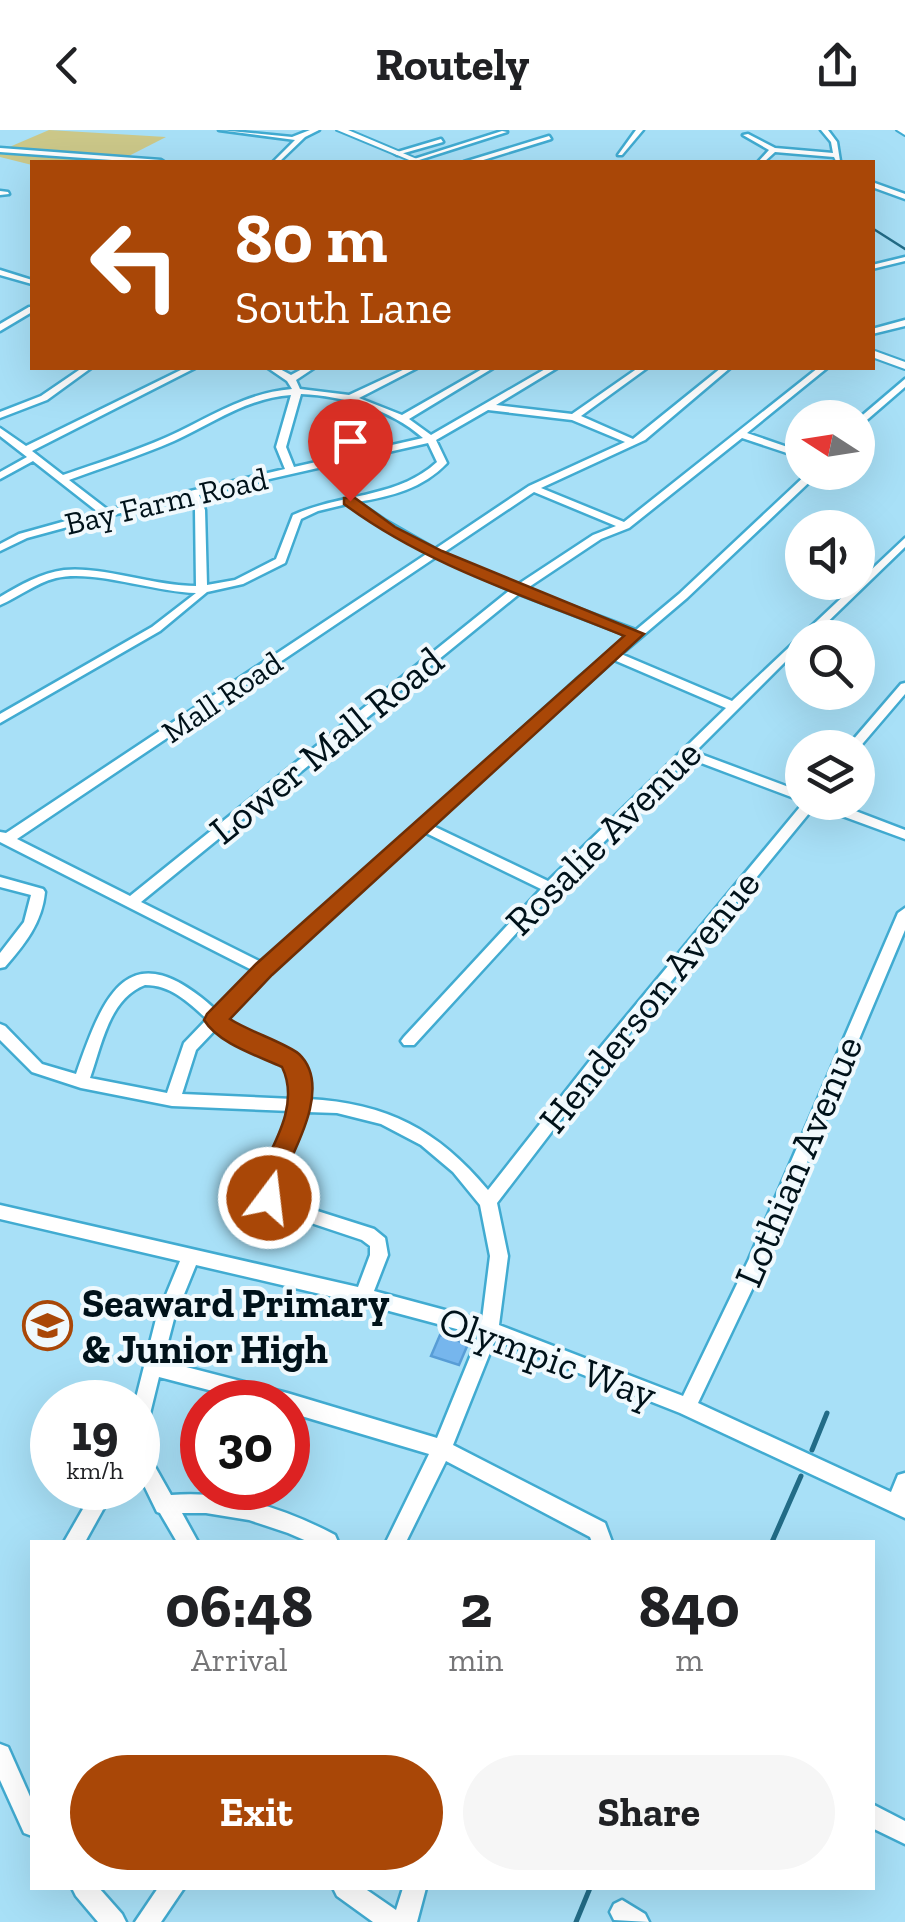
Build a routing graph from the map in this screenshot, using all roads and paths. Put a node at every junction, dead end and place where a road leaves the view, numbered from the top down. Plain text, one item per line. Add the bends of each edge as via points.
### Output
1 (222, 130) edge
2 (316, 130) edge
3 (341, 130) edge
4 (481, 130) edge
5 (640, 130) edge
6 (824, 130) edge
7 (504, 132) edge
8 (746, 135) dead end
9 (302, 138) junction
10 (549, 138) dead end
11 (0, 150) edge
12 (773, 150) junction
13 (397, 153) junction
14 (620, 154) dead end
15 (834, 155) junction
16 (134, 160) edge
17 (278, 160) edge
18 (413, 160) edge
19 (424, 160) edge
20 (473, 160) edge
21 (762, 160) edge
22 (839, 160) edge
23 (875, 186) edge
24 (905, 197) edge
25 (905, 259) edge
26 (887, 263) junction
27 (875, 266) edge
28 (905, 268) edge
29 (0, 272) edge
30 (30, 281) edge
31 (30, 310) edge
32 (905, 323) edge
33 (0, 328) edge
34 (875, 331) edge
35 (875, 354) edge
36 (905, 366) edge
37 (84, 370) edge
38 (186, 370) edge
39 (275, 370) edge
40 (307, 370) edge
41 (409, 370) edge
42 (485, 370) edge
43 (549, 370) edge
44 (640, 370) edge
45 (723, 370) edge
46 (820, 370) edge
47 (291, 379) junction
48 (905, 382) edge
49 (297, 391) junction
50 (353, 397) junction
51 (486, 406) junction
52 (875, 408) edge
53 (0, 415) edge
54 (574, 417) junction
55 (402, 419) junction
56 (0, 431) edge
57 (740, 434) junction
58 (431, 439) junction
59 (633, 442) junction
60 (785, 449) edge
61 (30, 454) junction
62 (292, 472) junction
63 (0, 476) edge
64 (62, 479) junction
65 (533, 488) junction
66 (796, 490) edge
67 (193, 493) junction
68 (350, 501) junction
69 (106, 513) junction
70 (625, 526) junction
71 (905, 542) edge
72 (0, 548) edge
73 (437, 554) junction
74 (519, 589) junction
75 (202, 592) junction
76 (0, 602) edge
77 (822, 620) edge
78 (636, 634) junction
79 (613, 655) junction
80 (785, 655) edge
81 (905, 687) edge
82 (732, 706) junction
83 (0, 719) edge
84 (868, 730) edge
85 (686, 753) junction
86 (785, 791) edge
87 (799, 820) edge
88 (864, 820) edge
89 (422, 826) junction
90 (905, 835) edge
91 (3, 837) edge
92 (0, 882) edge
93 (550, 888) junction
94 (132, 901) junction
95 (905, 912) edge
96 (0, 963) edge
97 (264, 970) junction
98 (215, 1020) junction
99 (0, 1030) edge
100 (409, 1040) dead end
101 (81, 1082) junction
102 (172, 1100) junction
103 (301, 1107) junction
104 (488, 1202) junction
105 (0, 1212) edge
106 (191, 1255) junction
107 (363, 1296) junction
108 (490, 1330) junction
109 (152, 1366) junction
110 (149, 1380) edge
111 (204, 1380) edge
112 (687, 1408) junction
113 (310, 1409) edge
114 (442, 1449) junction
115 (905, 1482) edge
116 (160, 1497) edge
117 (164, 1505) junction
118 (901, 1506) edge
119 (92, 1510) edge
120 (75, 1540) edge
121 (187, 1540) edge
122 (324, 1540) edge
123 (397, 1540) edge
124 (601, 1540) edge
125 (0, 1754) edge
126 (875, 1816) edge
127 (30, 1821) edge
128 (905, 1833) edge
129 (86, 1890) edge
130 (170, 1890) edge
131 (348, 1890) edge
132 (413, 1890) edge
133 (114, 1922) edge
134 (146, 1922) edge
135 (393, 1922) edge
136 (404, 1922) edge

1 - 9 street
2 - 9 street
3 - 13 main road
4 - 13 street
5 - 14 street
6 - 15 street
7 - 19 street
8 - 12 street
9 - 17 street
10 - 20 street
11 - 16 street
12 - 15 street
12 - 21 street
13 - 18 main road
15 - 22 street
23 - 24 street
25 - 26 street
26 - 27 street
26 - 28 street
29 - 30 street
31 - 33 street
32 - 34 street
35 - 36 main road
37 - 53 street via 44,398
38 - 61 street
39 - 47 street
40 - 47 street
41 - 50 street
42 - 55 street
43 - 51 street, Bay Farm Road
44 - 54 street
45 - 59 street, Mall Road
46 - 57 street, Lower Mall Road
47 - 49 street
48 - 52 street
49 - 50 street
49 - 62 street via 281,448
49 - 64 street via 238,404 168,440
50 - 55 street
51 - 54 street
51 - 58 street, Bay Farm Road
54 - 59 street
55 - 58 street
56 - 61 street
57 - 60 street
57 - 70 street, Lower Mall Road
58 - 62 street, Bay Farm Road
58 - 68 street via 442,463 432,475
59 - 65 street, Mall Road
61 - 63 street
61 - 64 street
62 - 67 street, Bay Farm Road
64 - 69 street
65 - 70 street
65 - 73 street, Mall Road
66 - 78 street
67 - 69 street, Bay Farm Road
67 - 75 street via 200,510
68 - 73 street
68 - 75 street via 297,516 288,550 271,567
69 - 72 street, Bay Farm Road
70 - 74 street, Lower Mall Road via 597,536
71 - 77 street, Rosalie Avenue
73 - 74 street
73 - 91 street, Mall Road
74 - 78 street
74 - 94 street, Lower Mall Road
75 - 76 street via 76,573 55,575
75 - 83 street via 156,628
78 - 79 street
79 - 82 street
79 - 89 street
80 - 82 street, Rosalie Avenue
81 - 84 street
82 - 85 street, Rosalie Avenue
85 - 86 street
85 - 93 street, Rosalie Avenue
87 - 104 street, Henderson Avenue
88 - 90 street
89 - 93 street
89 - 97 street
91 - 94 street
92 - 96 street via 38,892 38,910
93 - 100 street, Rosalie Avenue
94 - 97 street
95 - 112 street, Lothian Avenue
97 - 98 street
98 - 101 street via 171,983 148,978 126,986 112,1001
98 - 102 street via 189,1046
98 - 103 street via 290,1060
99 - 101 street via 38,1068
101 - 102 street
102 - 103 street
103 - 104 street via 338,1107 384,1119 427,1140
103 - 107 street via 267,1184 269,1198 379,1244
104 - 108 street via 498,1256
105 - 106 street, Olympic Way
106 - 107 street, Olympic Way
106 - 109 street
107 - 108 street, Olympic Way
108 - 112 street, Olympic Way
108 - 114 street
109 - 110 street
109 - 111 street
112 - 118 street, Olympic Way
113 - 114 street
114 - 123 street
114 - 124 street via 598,1530
115 - 118 street
116 - 117 street
117 - 121 street
117 - 122 street via 234,1508
119 - 120 street
125 - 127 street
126 - 128 street
129 - 133 street
130 - 134 street
131 - 135 street
132 - 136 street

